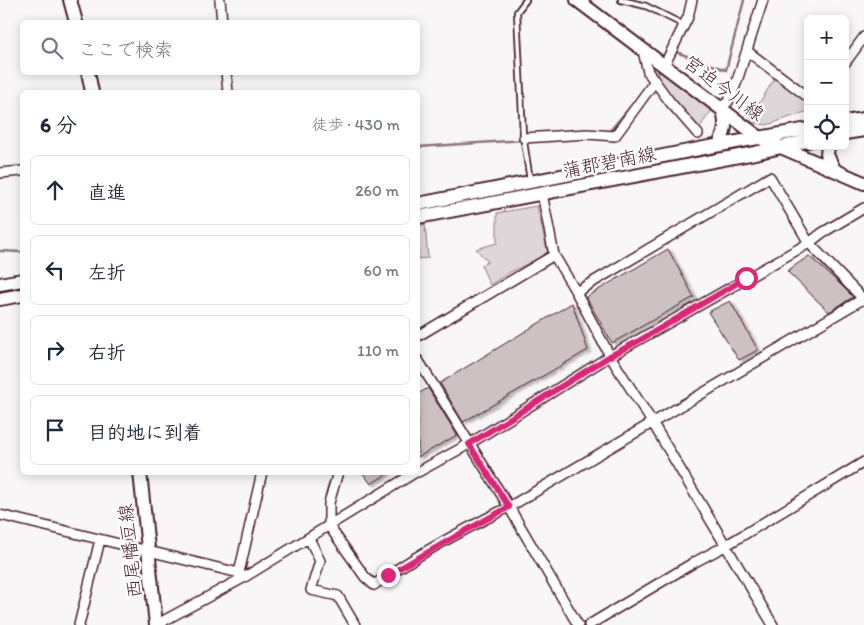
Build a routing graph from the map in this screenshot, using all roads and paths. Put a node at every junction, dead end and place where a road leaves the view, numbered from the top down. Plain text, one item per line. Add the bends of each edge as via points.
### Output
1 (70, 0) edge
2 (220, 0) edge
3 (526, 0) edge
4 (577, 0) edge
5 (621, 0) edge
6 (692, 0) edge
7 (763, 0) edge
8 (75, 20) edge
9 (222, 20) edge
10 (684, 25) junction
11 (864, 37) edge
12 (644, 51) junction
13 (747, 51) junction
14 (847, 60) edge
15 (664, 66) junction
16 (89, 75) edge
17 (226, 75) edge
18 (655, 81) junction
19 (92, 90) edge
20 (228, 90) edge
21 (804, 94) edge
22 (721, 110) junction
23 (864, 119) edge
24 (849, 121) edge
25 (804, 130) edge
26 (864, 130) edge
27 (849, 132) edge
28 (698, 134) dead end
29 (524, 138) junction
30 (760, 138) junction
31 (804, 142) edge
32 (719, 145) junction
33 (780, 147) junction
34 (828, 150) edge
35 (834, 170) junction
36 (20, 171) edge
37 (0, 173) edge
38 (530, 182) junction
39 (864, 182) edge
40 (542, 193) junction
41 (420, 204) edge
42 (864, 208) edge
43 (420, 217) edge
44 (808, 243) junction
45 (554, 255) junction
46 (20, 280) edge
47 (0, 284) edge
48 (576, 292) junction
49 (20, 295) edge
50 (0, 299) edge
51 (863, 299) edge
52 (420, 335) edge
53 (610, 356) junction
54 (420, 363) edge
55 (652, 422) junction
56 (469, 444) junction
57 (864, 462) edge
58 (420, 470) edge
59 (140, 475) edge
60 (261, 475) edge
61 (337, 475) edge
62 (412, 475) edge
63 (509, 507) junction
64 (0, 516) edge
65 (329, 526) junction
66 (309, 538) junction
67 (100, 540) junction
68 (726, 546) junction
69 (149, 551) junction
70 (241, 576) junction
71 (79, 625) edge
72 (156, 625) edge
73 (160, 625) edge
74 (355, 625) edge
75 (578, 625) edge
76 (589, 625) edge
77 (772, 625) edge

1 - 8 main road
2 - 9 street
3 - 29 lane via 517,12
4 - 12 main road, 宮迫今川線
5 - 10 lane via 646,6
6 - 10 street
7 - 13 street
10 - 15 street
11 - 14 street
12 - 15 main road, 宮迫今川線
12 - 18 street via 648,72
13 - 21 street
13 - 22 street via 728,102
15 - 22 main road, 宮迫今川線
16 - 19 main road
17 - 20 street
18 - 28 street
18 - 29 street via 615,136 587,134
22 - 30 main road, 宮迫今川線
22 - 32 main road via 726,122
23 - 24 main road
25 - 30 main road, 蒲郡碧南線
26 - 27 main road
29 - 38 lane
30 - 32 main road, 蒲郡碧南線
30 - 33 main road, 宮迫今川線
31 - 33 main road, 蒲郡碧南線
32 - 38 main road, 蒲郡碧南線
33 - 35 main road, 宮迫今川線
33 - 40 main road, 蒲郡碧南線
34 - 35 main road
35 - 39 main road, 宮迫今川線
36 - 37 street
38 - 41 main road, 蒲郡碧南線
40 - 43 main road, 蒲郡碧南線
40 - 45 street
42 - 44 street
44 - 48 street via 770,177
44 - 51 street
44 - 53 street
45 - 48 street
45 - 52 street
46 - 47 main road
48 - 53 street
49 - 50 main road
51 - 55 street
53 - 55 street
53 - 56 street
54 - 56 street
55 - 63 street
55 - 68 street
56 - 58 street
56 - 63 street
57 - 68 street
59 - 69 main road, 西尾幡豆線
60 - 70 street
61 - 65 street via 329,503
62 - 65 street
63 - 65 street via 374,585
63 - 75 street
64 - 67 street
65 - 66 street
66 - 70 street
66 - 74 street via 320,561 311,590 338,596
67 - 69 street
67 - 71 street
68 - 76 street
68 - 77 street
69 - 70 street
69 - 72 main road, 西尾幡豆線
70 - 73 street

